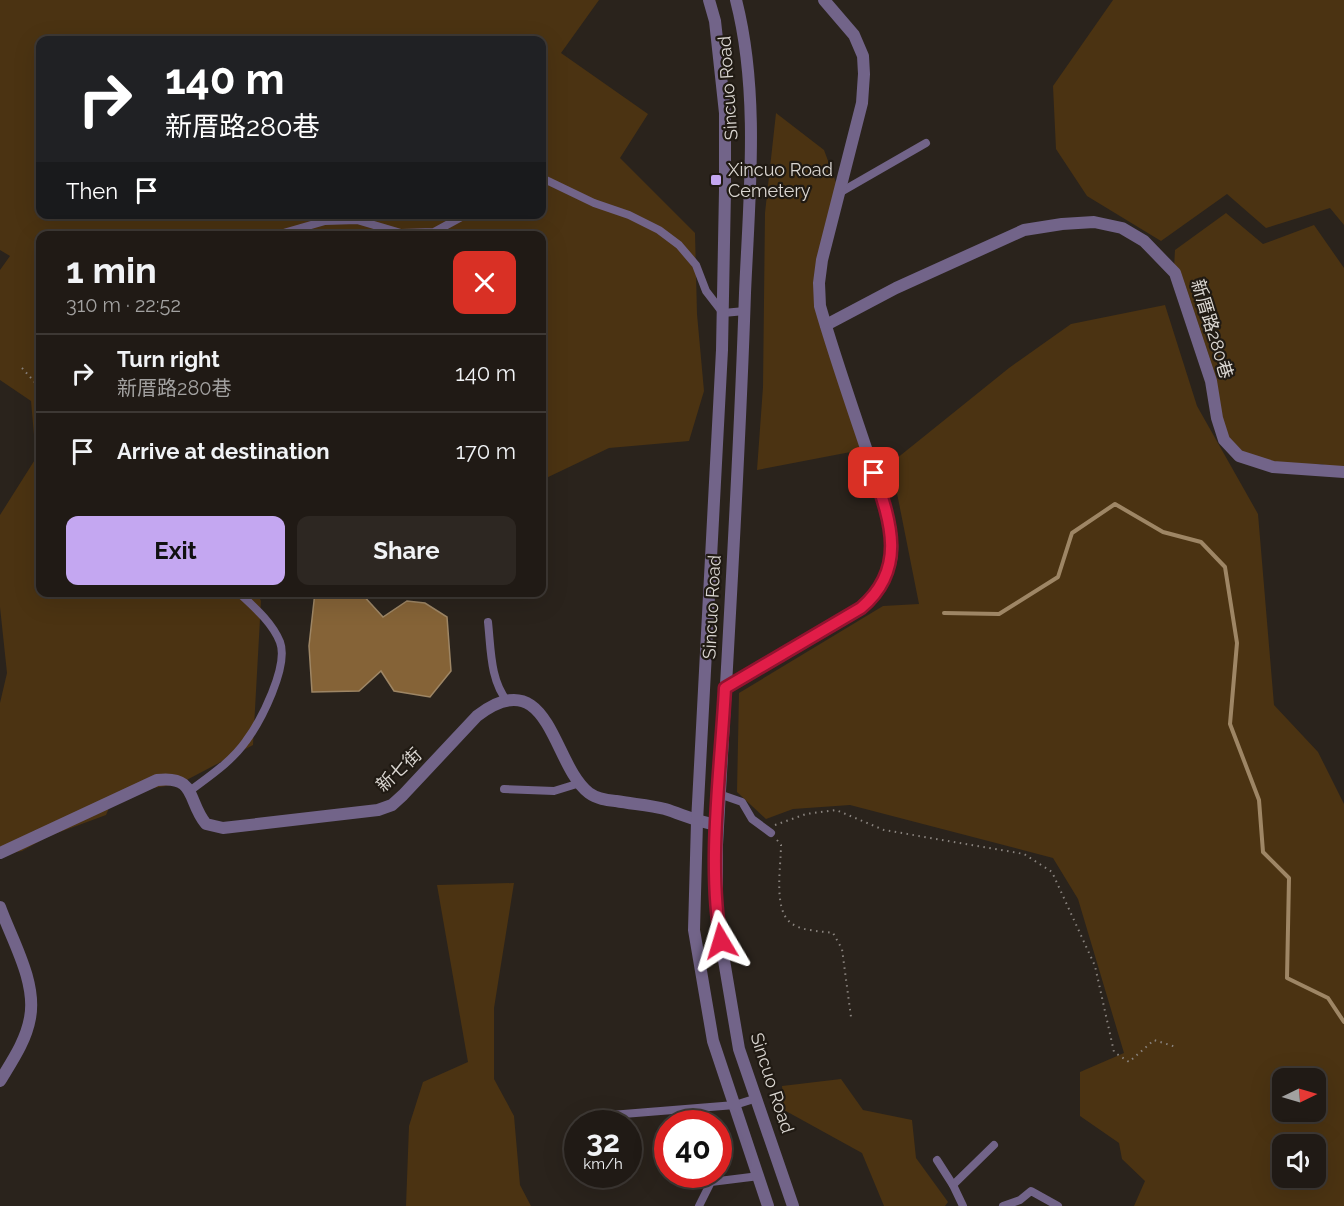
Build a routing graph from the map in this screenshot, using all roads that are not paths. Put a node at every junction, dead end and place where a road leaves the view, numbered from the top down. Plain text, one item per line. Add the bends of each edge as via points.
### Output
1 (710, 0) edge
2 (736, 0) edge
3 (824, 0) edge
4 (926, 143) dead end
5 (546, 180) edge
6 (838, 194) junction
7 (458, 219) edge
8 (290, 231) edge
9 (394, 231) edge
10 (436, 231) edge
11 (745, 311) junction
12 (723, 313) junction
13 (826, 325) junction
14 (1344, 472) edge
15 (243, 597) edge
16 (488, 622) dead end
17 (725, 688) junction
18 (508, 702) junction
19 (702, 728) junction
20 (723, 730) junction
21 (580, 783) junction
22 (504, 789) dead end
23 (191, 790) junction
24 (719, 794) junction
25 (697, 822) junction
26 (718, 825) junction
27 (771, 833) road end
28 (0, 854) edge
29 (0, 907) edge
30 (0, 1081) edge
31 (757, 1098) junction
32 (735, 1105) junction
33 (642, 1112) edge
34 (994, 1145) dead end
35 (937, 1160) dead end
36 (759, 1176) junction
37 (953, 1185) junction
38 (699, 1206) edge
39 (768, 1206) edge
40 (793, 1206) edge
41 (963, 1206) edge
42 (1003, 1206) edge
43 (1058, 1206) edge

1 - 12 street, Sincuo Road via 725,112
2 - 11 street, Sincuo Road via 747,72 750,148
3 - 6 street via 854,35 863,56 861,103
4 - 6 lane
5 - 12 lane via 594,203 629,214 679,245 696,265 706,291
6 - 13 street via 819,283
7 - 10 lane
8 - 9 lane via 325,221 357,220
11 - 12 lane
11 - 17 street, Sincuo Road
12 - 19 street, Sincuo Road
13 - 14 street, 新厝路280巷 via 896,288 1024,230 1094,222 1122,228 1144,241 1175,273 1210,381 1224,440 1239,456 1273,467
13 - 17 street via 881,494 892,542 891,562 876,594 861,608
15 - 23 lane via 280,642 282,658 273,691 247,741 223,766
16 - 18 lane via 495,677
17 - 20 street, Sincuo Road
18 - 21 street via 531,705 541,713
18 - 23 street, 新七街 via 477,716 403,795 378,810 223,828 206,824
19 - 20 street
19 - 25 street, Sincuo Road
20 - 24 street, Sincuo Road
21 - 22 lane via 554,791
21 - 25 street via 590,794 602,799 665,809
23 - 28 street via 177,780 157,780
24 - 26 street, Sincuo Road
24 - 27 lane via 742,802 752,819
25 - 26 street
25 - 32 street, Sincuo Road via 694,930 713,1041
26 - 31 street, Sincuo Road via 717,919 739,1049
29 - 30 street via 28,982 31,1009 19,1050
31 - 32 lane
31 - 40 street, Sincuo Road
32 - 33 lane
32 - 36 street, Sincuo Road
34 - 37 lane
35 - 37 lane
36 - 38 lane via 711,1182
36 - 39 street, Sincuo Road
37 - 41 lane
42 - 43 lane via 1031,1191

